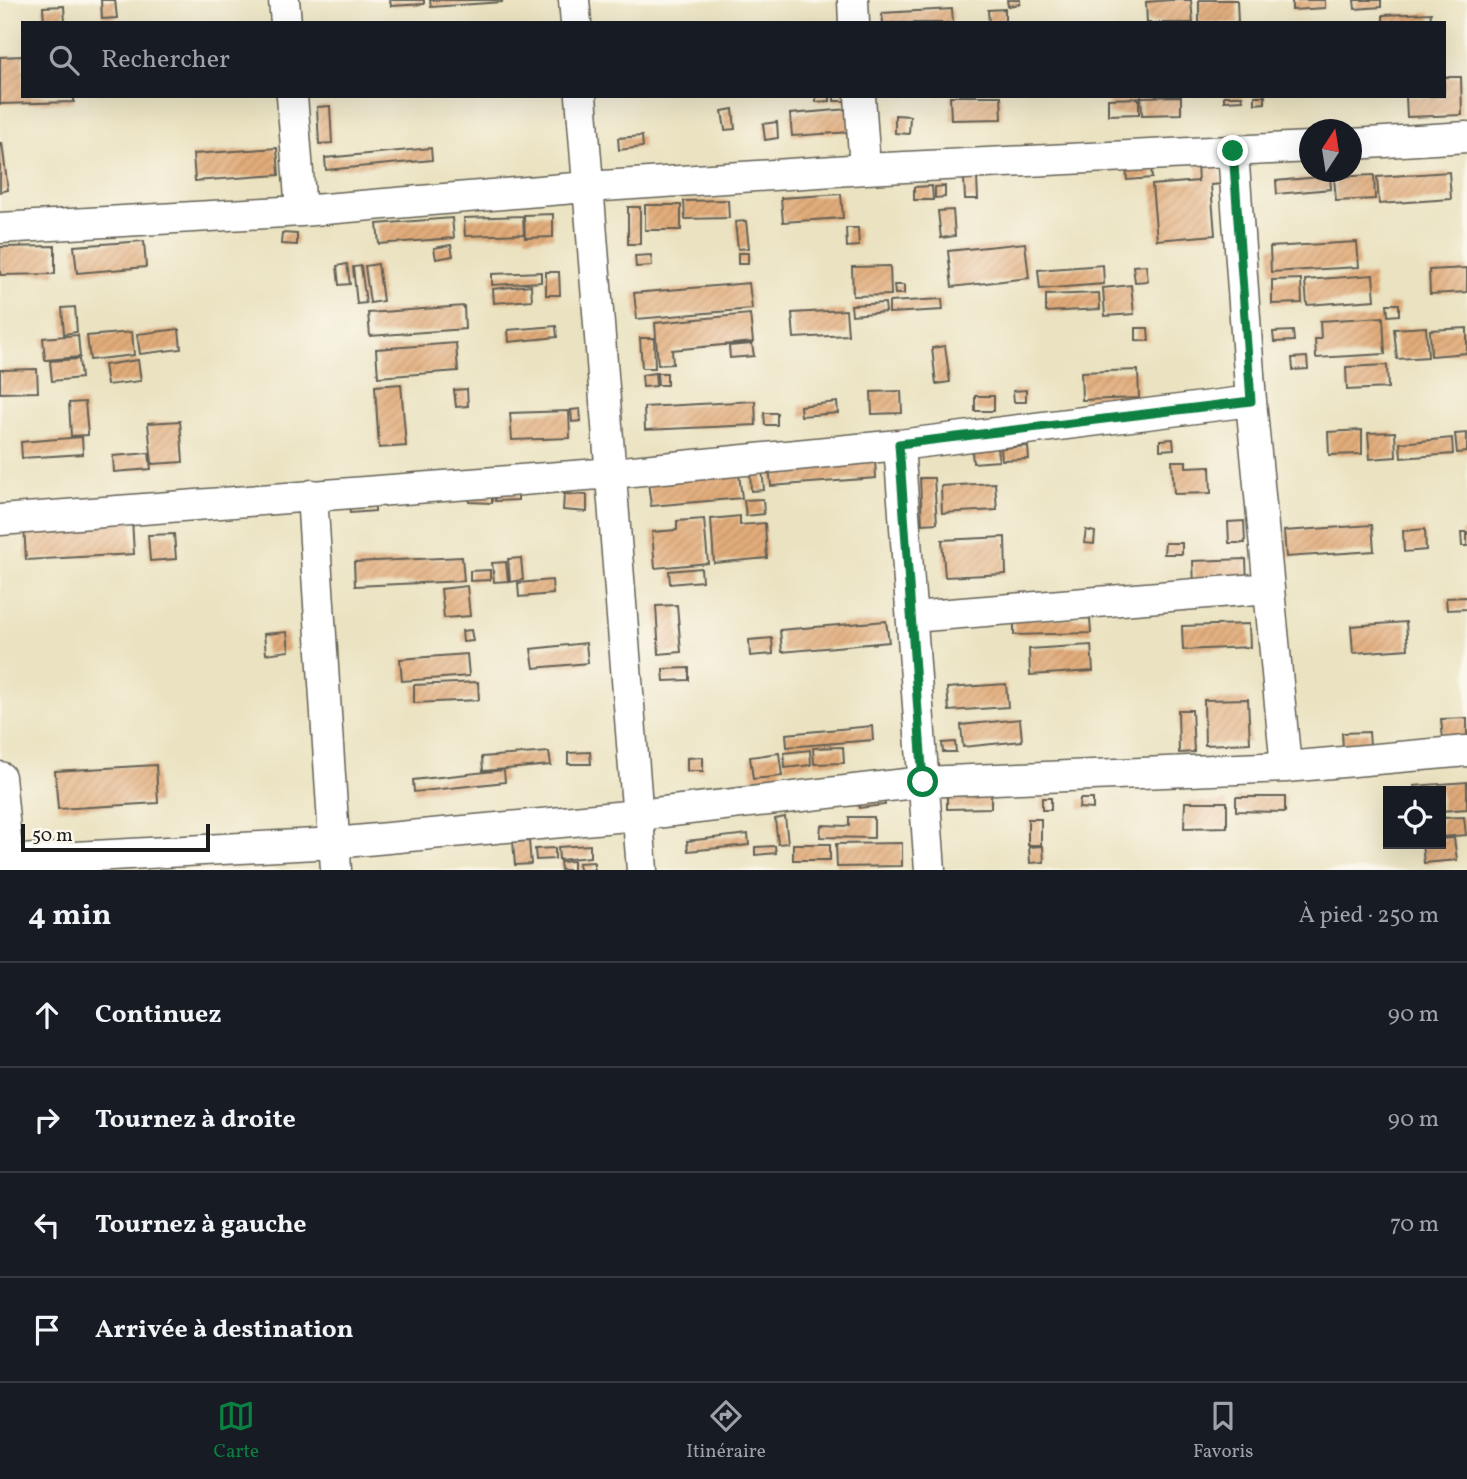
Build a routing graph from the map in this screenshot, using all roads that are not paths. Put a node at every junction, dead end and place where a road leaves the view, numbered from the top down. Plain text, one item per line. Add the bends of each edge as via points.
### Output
1 (284, 0) edge
2 (574, 0) edge
3 (853, 0) edge
4 (286, 21) edge
5 (576, 21) edge
6 (855, 21) edge
7 (292, 98) edge
8 (581, 98) edge
9 (860, 98) edge
10 (1467, 137) edge
11 (1362, 143) edge
12 (1299, 148) edge
13 (1233, 151) junction
14 (865, 169) junction
15 (587, 187) junction
16 (301, 211) junction
17 (0, 228) edge
18 (1251, 401) junction
19 (899, 444) junction
20 (611, 472) junction
21 (312, 495) junction
22 (0, 520) edge
23 (1269, 588) junction
24 (912, 617) junction
25 (1467, 751) edge
26 (1286, 767) junction
27 (0, 777) edge
28 (923, 782) junction
29 (638, 815) junction
30 (335, 856) edge
31 (4, 861) edge
32 (642, 870) edge
33 (930, 870) edge

1 - 4 street
2 - 5 street
3 - 6 street
7 - 16 street
8 - 15 street
9 - 14 street
10 - 11 street
12 - 13 street
13 - 14 street
13 - 18 street
14 - 15 street
15 - 16 street
15 - 20 street
16 - 17 street
18 - 19 street
18 - 23 street
19 - 20 street
19 - 24 street
20 - 21 street
20 - 29 street
21 - 22 street
21 - 30 street
23 - 24 street
23 - 26 street
24 - 28 street
25 - 26 street
26 - 28 street
27 - 31 street
28 - 29 street
28 - 33 street
29 - 30 street
29 - 32 street
30 - 31 street

